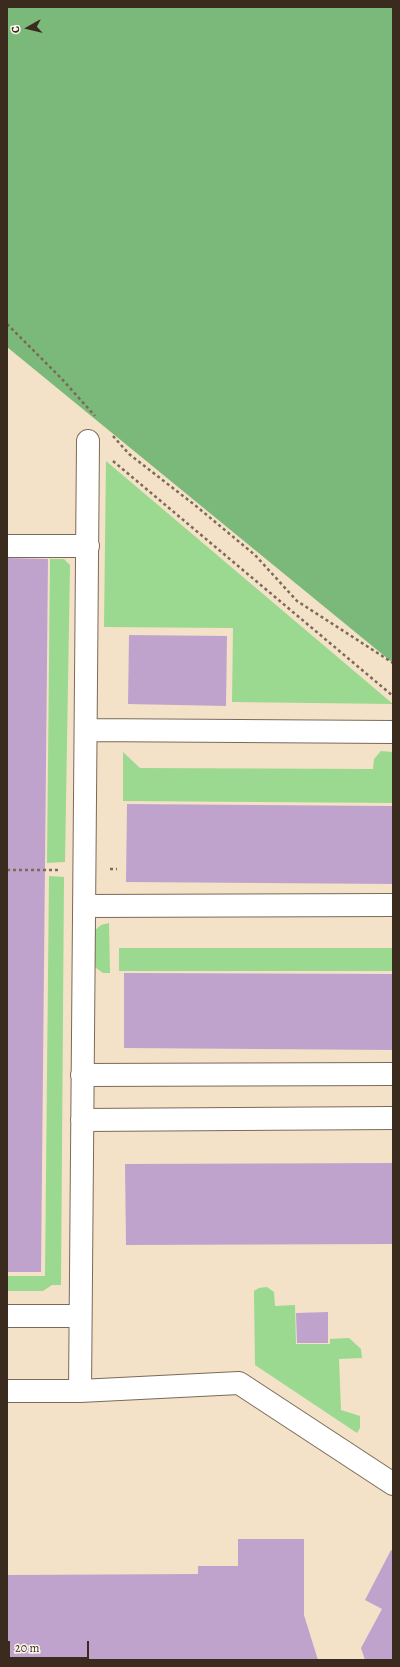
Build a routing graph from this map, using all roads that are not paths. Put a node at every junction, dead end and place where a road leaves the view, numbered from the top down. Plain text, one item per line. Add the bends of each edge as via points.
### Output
1 (88, 441) road end
2 (7, 546) edge
3 (88, 546) junction
4 (86, 730) junction
5 (393, 732) edge
6 (393, 905) edge
7 (84, 906) junction
8 (393, 1074) edge
9 (82, 1075) junction
10 (393, 1118) edge
11 (82, 1120) junction
12 (7, 1316) edge
13 (80, 1316) junction
14 (7, 1391) edge
15 (80, 1391) junction
16 (393, 1484) edge

1 - 3 lane
2 - 3 lane
3 - 4 lane
4 - 5 lane
4 - 7 lane
6 - 7 lane
7 - 9 lane
8 - 9 lane
9 - 11 lane
10 - 11 lane
11 - 13 lane
12 - 13 lane
13 - 15 lane
14 - 15 lane
15 - 16 lane via 239,1383

